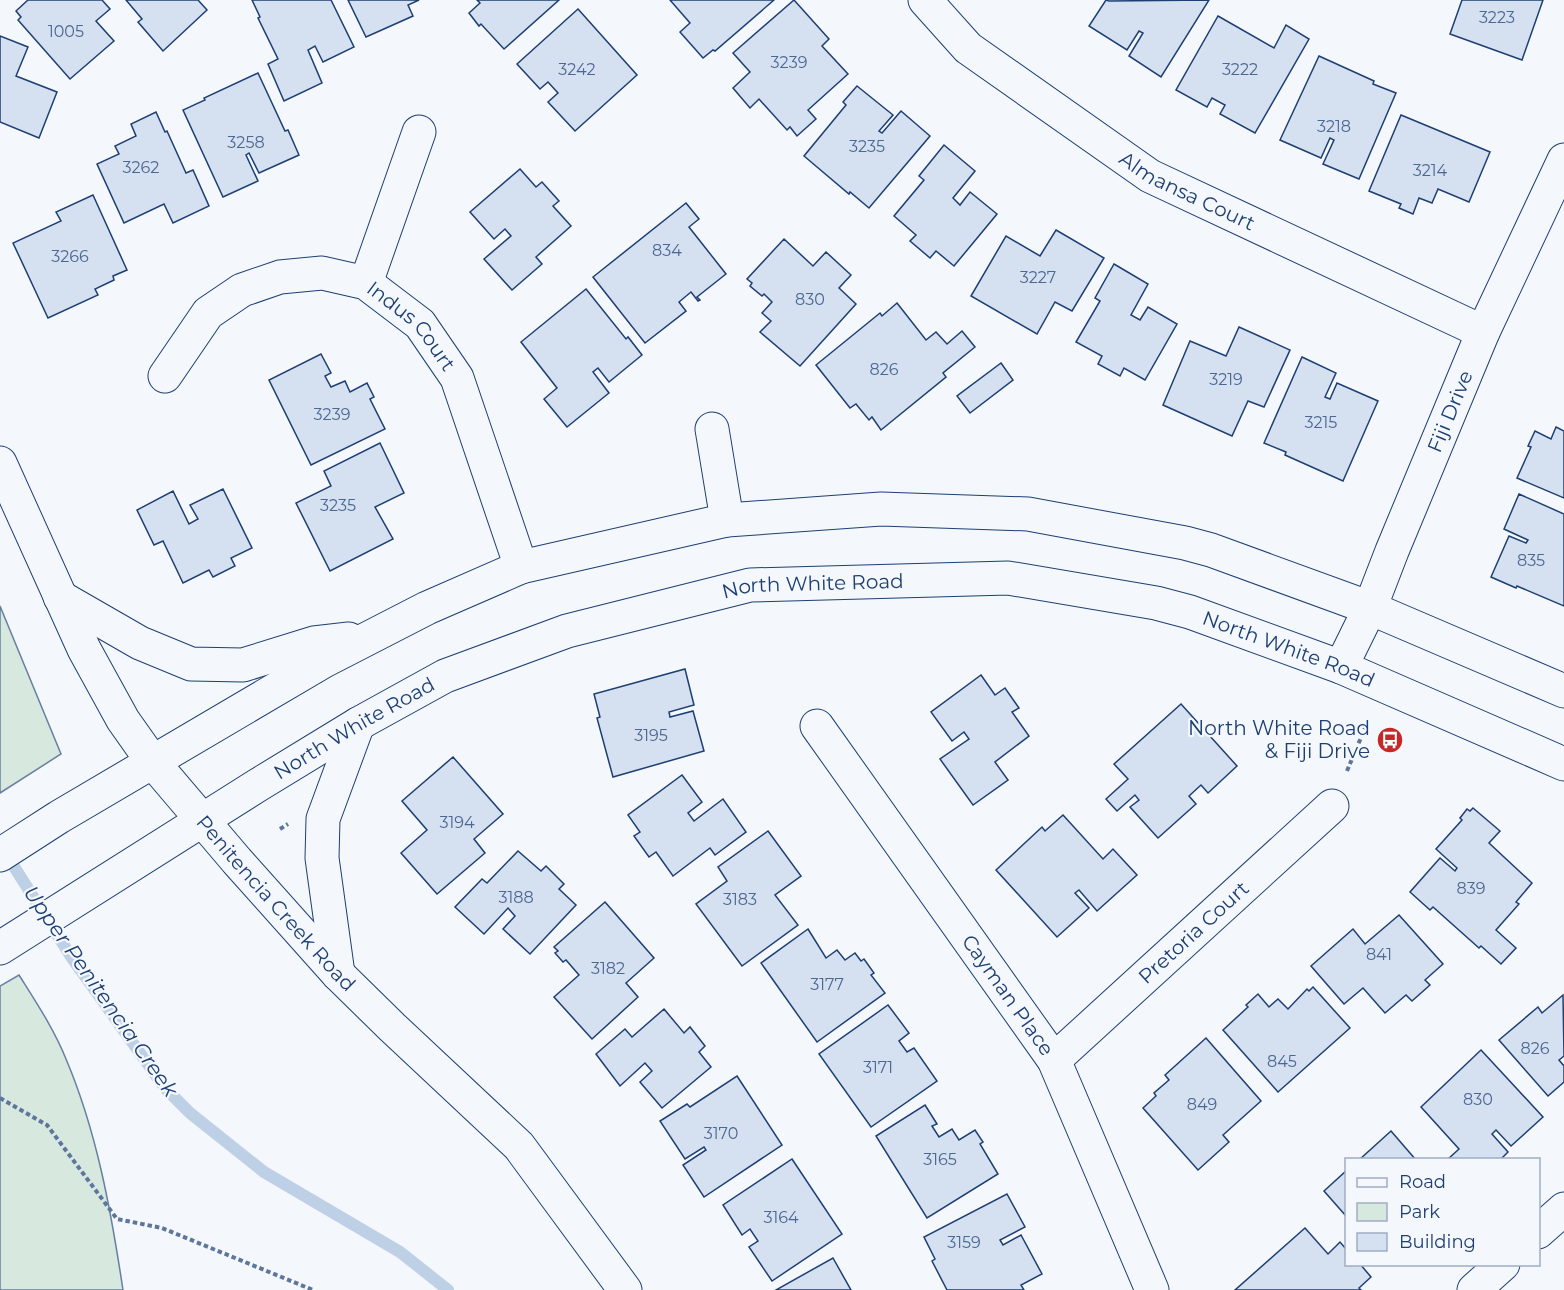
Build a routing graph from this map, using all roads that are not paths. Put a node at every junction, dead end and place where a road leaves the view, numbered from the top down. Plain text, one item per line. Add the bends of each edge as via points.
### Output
1 (925, 0) edge
2 (419, 132) dead end
3 (1564, 160) edge
4 (366, 283) junction
5 (1483, 332) junction
6 (165, 376) dead end
7 (712, 429) dead end
8 (0, 463) edge
9 (727, 520) junction
10 (521, 567) junction
11 (60, 597) junction
12 (1370, 608) junction
13 (371, 637) junction
14 (1341, 667) junction
15 (1564, 691) edge
16 (358, 724) junction
17 (817, 726) dead end
18 (152, 761) junction
19 (1564, 764) edge
20 (1332, 806) dead end
21 (202, 820) junction
22 (0, 855) edge
23 (0, 948) edge
24 (338, 974) junction
25 (1054, 1060) junction
26 (1564, 1209) edge
27 (1540, 1231) edge
28 (1501, 1266) edge
29 (625, 1290) edge
30 (1152, 1290) edge
31 (1474, 1290) edge

1 - 5 street, Almansa Court via 968,48 1150,176
2 - 4 street
3 - 5 street, Fiji Drive
4 - 6 street, Indus Court via 322,273 280,277 242,290 208,313
4 - 10 street, Indus Court via 420,324 457,378
5 - 12 street, Fiji Drive
7 - 9 street
8 - 11 street, Penitencia Creek Road
9 - 10 street
9 - 12 street via 881,509 1028,514 1211,550
10 - 13 street
11 - 13 street via 140,643 191,664 243,665 314,643
11 - 18 street, Penitencia Creek Road via 123,720
12 - 14 street, Fiji Drive
12 - 15 street
13 - 18 street
14 - 16 street, North White Road via 1190,612 1008,578 750,585 567,631 445,676
14 - 19 street, North White Road
16 - 21 street, North White Road
16 - 24 street via 323,819 322,858
17 - 25 street, Cayman Place
18 - 21 street, Penitencia Creek Road
18 - 22 street
20 - 25 street, Pretoria Court
21 - 23 street, North White Road
21 - 24 street, Penitencia Creek Road
24 - 29 street, Penitencia Creek Road via 519,1146
25 - 30 street, Cayman Place
26 - 27 street
28 - 31 street

